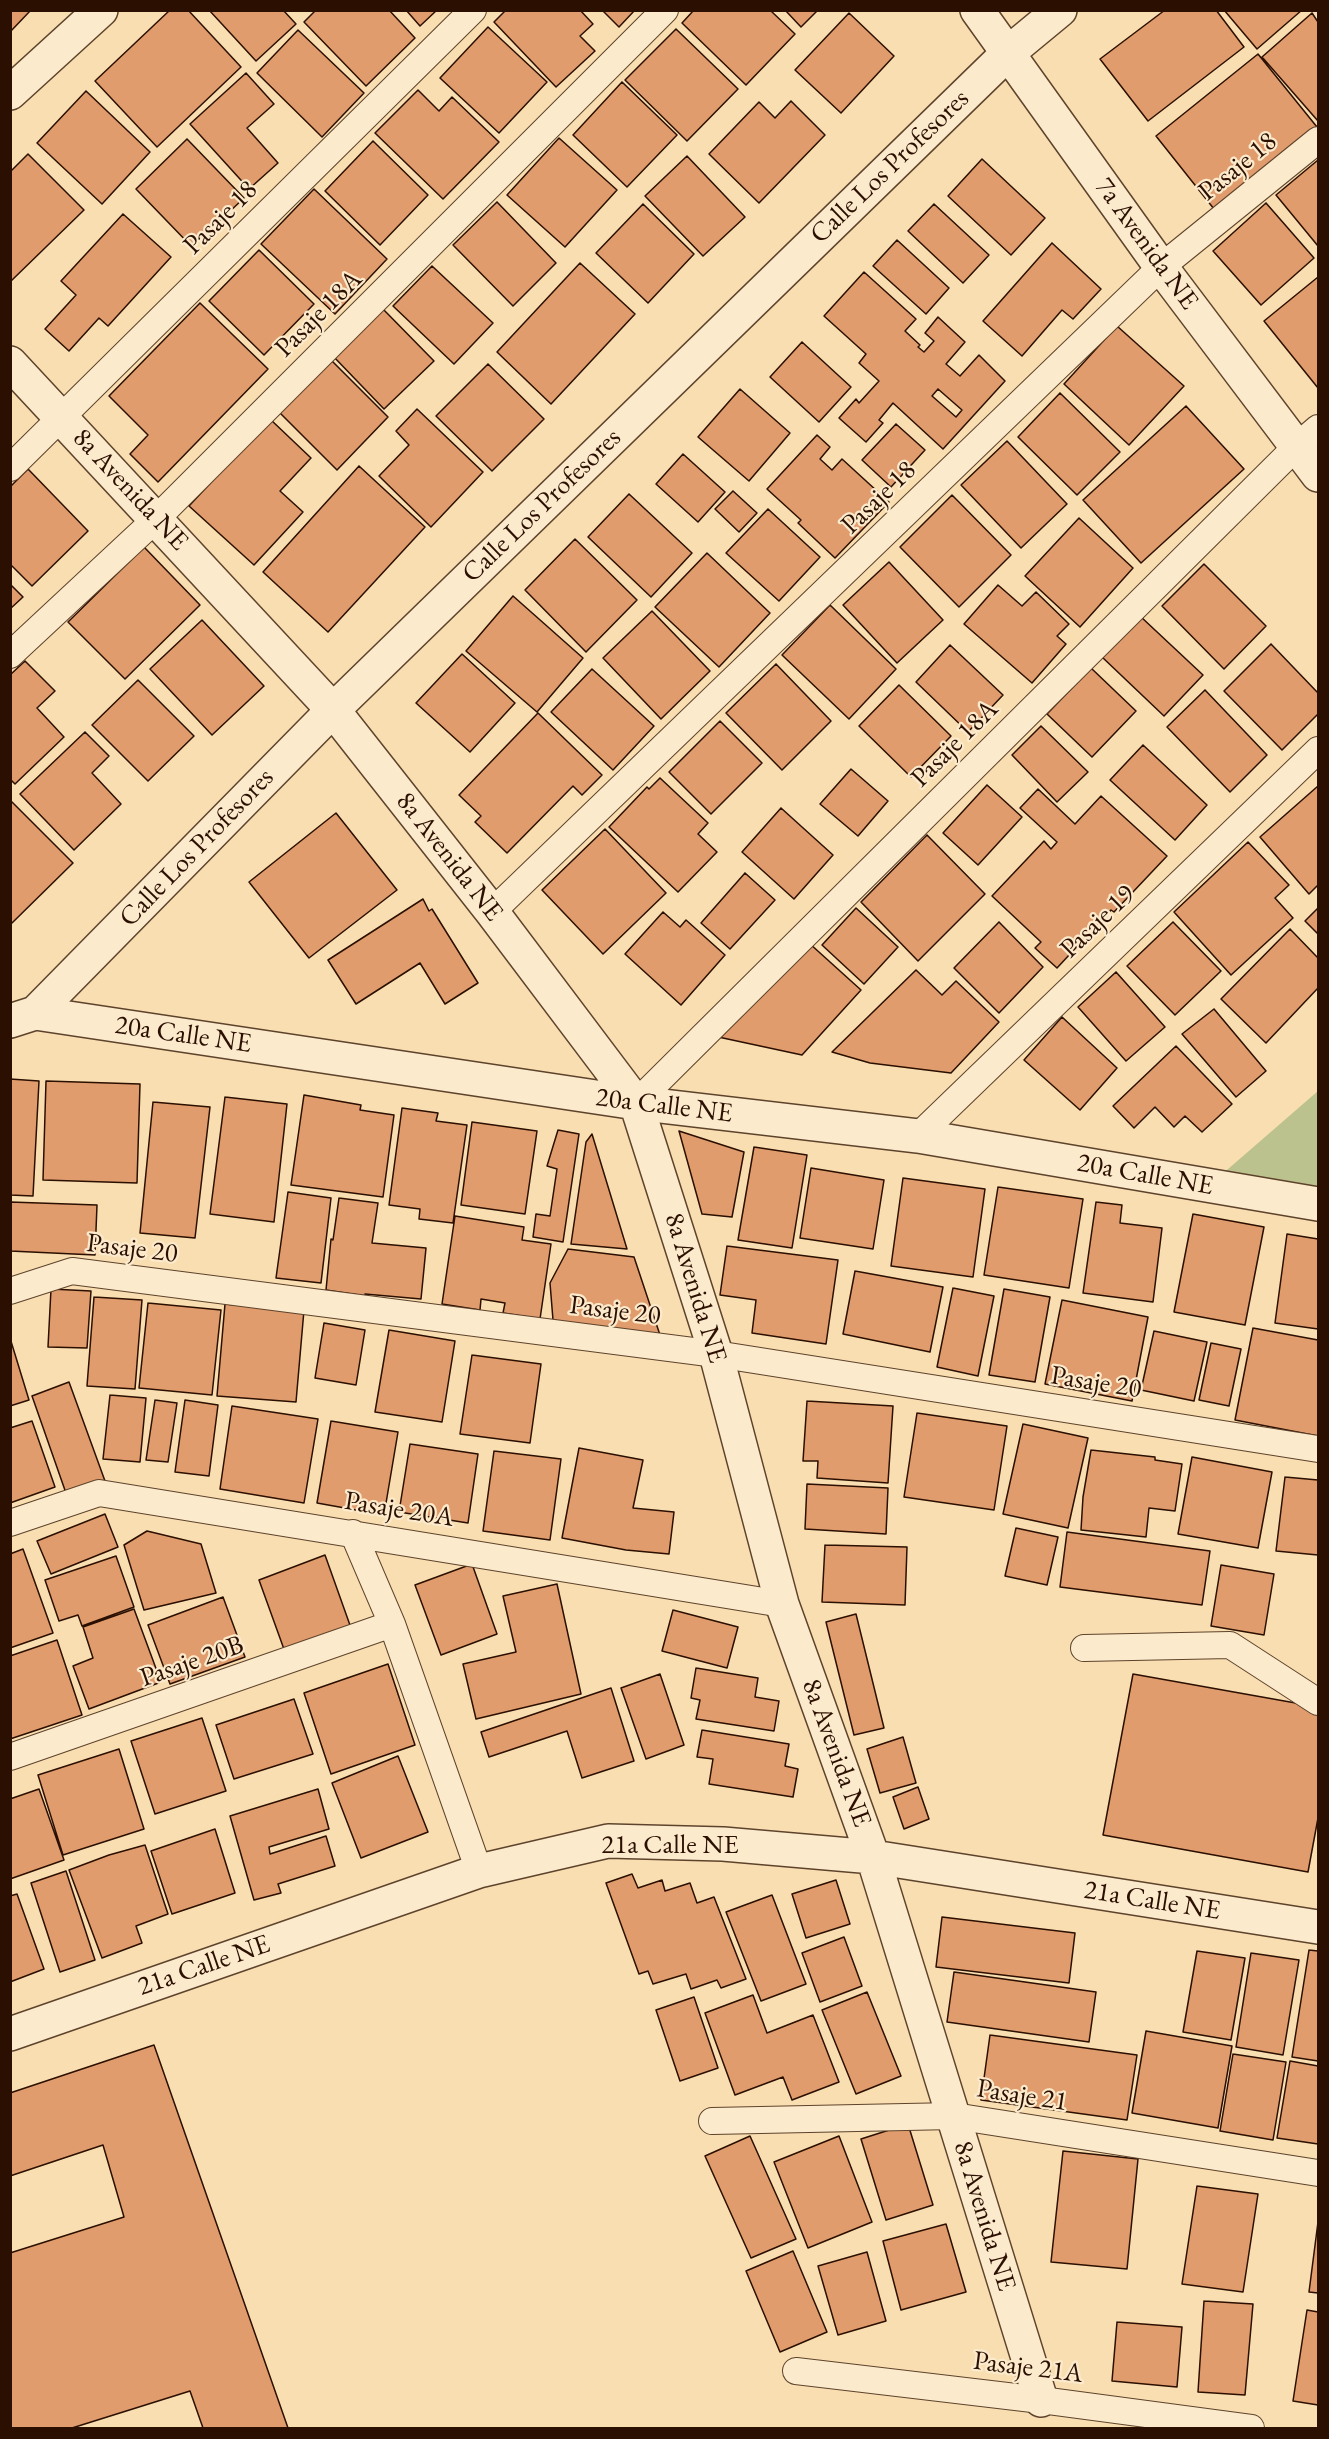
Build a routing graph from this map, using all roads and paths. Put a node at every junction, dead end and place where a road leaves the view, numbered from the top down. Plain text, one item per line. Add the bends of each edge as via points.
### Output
1 (101, 10) edge
2 (473, 10) edge
3 (665, 10) edge
4 (977, 10) edge
5 (1060, 10) edge
6 (1008, 52) junction
7 (10, 93) edge
8 (1318, 140) edge
9 (1161, 267) junction
10 (10, 363) edge
11 (63, 417) junction
12 (1308, 437) edge
13 (10, 468) edge
14 (1318, 476) edge
15 (156, 519) junction
16 (10, 655) edge
17 (333, 710) junction
18 (1318, 750) edge
19 (492, 912) junction
20 (23, 1017) edge
21 (636, 1103) junction
22 (918, 1136) junction
23 (1318, 1204) edge
24 (10, 1292) edge
25 (716, 1354) junction
26 (1318, 1449) edge
27 (10, 1523) edge
28 (353, 1533) junction
29 (782, 1604) junction
30 (392, 1624) junction
31 (1084, 1648) dead end
32 (1318, 1702) edge
33 (10, 1757) edge
34 (873, 1857) junction
35 (479, 1871) junction
36 (1318, 1927) edge
37 (10, 2034) edge
38 (954, 2116) junction
39 (712, 2121) dead end
40 (1318, 2173) edge
41 (796, 2371) dead end
42 (1041, 2400) junction
43 (1251, 2428) edge

1 - 7 street
2 - 11 lane, Pasaje 18
3 - 15 lane, Pasaje 18A
4 - 6 street, 7a Avenida NE
5 - 6 street, Calle Los Profesores
6 - 9 street, 7a Avenida NE
6 - 17 street, Calle Los Profesores
8 - 9 lane, Pasaje 18
9 - 12 street, 7a Avenida NE
9 - 19 lane, Pasaje 18
10 - 11 street, 8a Avenida NE
11 - 13 lane, Pasaje 18
11 - 15 street, 8a Avenida NE
12 - 14 street, 7a Avenida NE
12 - 21 lane, Pasaje 18A
15 - 16 lane, Pasaje 18A
15 - 17 street, 8a Avenida NE
17 - 19 street, 8a Avenida NE
17 - 20 street, Calle Los Profesores
18 - 22 lane, Pasaje 19
19 - 21 street, 8a Avenida NE
20 - 21 street, 20a Calle NE
21 - 22 street, 20a Calle NE
21 - 25 street, 8a Avenida NE
22 - 23 street, 20a Calle NE
24 - 25 lane, Pasaje 20 via 72,1271
25 - 26 lane, Pasaje 20
25 - 29 street, 8a Avenida NE
27 - 28 lane, Pasaje 20A via 99,1493
28 - 29 lane, Pasaje 20A
28 - 30 lane
29 - 34 street, 8a Avenida NE
30 - 33 lane, Pasaje 20B
30 - 35 lane
31 - 32 lane via 1230,1645
34 - 35 street, 21a Calle NE via 723,1844 608,1840
34 - 36 street, 21a Calle NE
34 - 38 street, 8a Avenida NE
35 - 37 street, 21a Calle NE
38 - 39 lane, Pasaje 21
38 - 40 lane, Pasaje 21
38 - 42 street, 8a Avenida NE
41 - 42 lane, Pasaje 21A
42 - 43 lane, Pasaje 21A

